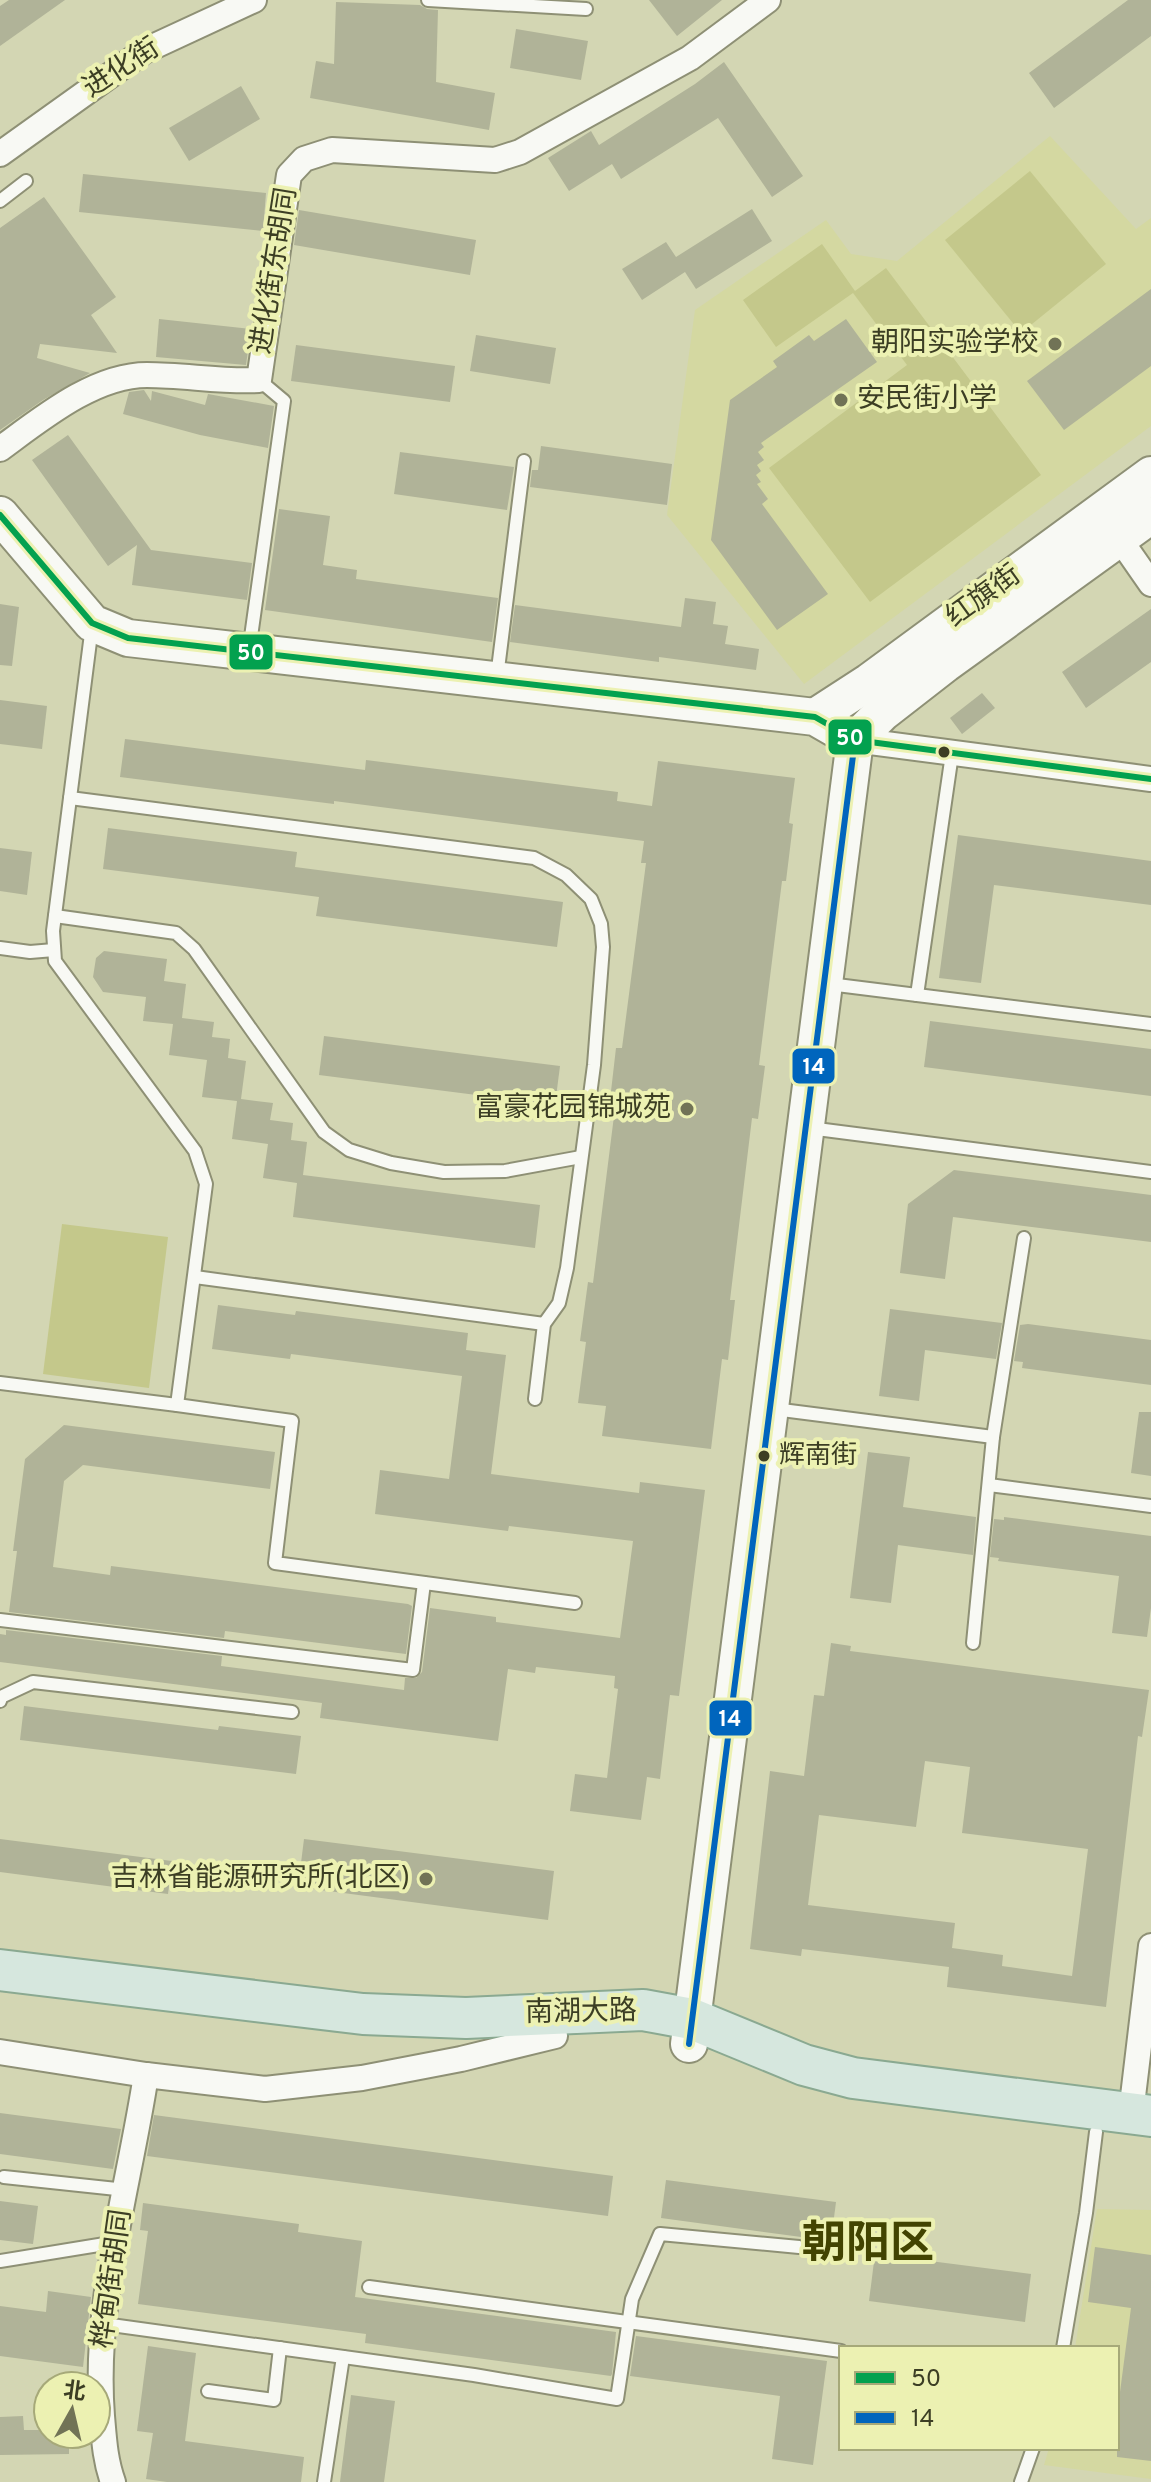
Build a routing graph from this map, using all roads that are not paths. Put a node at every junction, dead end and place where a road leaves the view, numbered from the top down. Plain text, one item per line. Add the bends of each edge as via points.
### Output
1 (254, 0) edge
2 (428, 0) edge
3 (768, 0) edge
4 (586, 9) dead end
5 (0, 154) edge
6 (26, 181) dead end
7 (0, 201) edge
8 (259, 380) junction
9 (0, 449) edge
10 (524, 461) dead end
11 (1151, 475) edge
12 (0, 515) edge
13 (1151, 515) edge
14 (1119, 538) junction
15 (1151, 584) edge
16 (92, 623) junction
17 (249, 652) junction
18 (496, 680) junction
19 (815, 717) junction
20 (855, 740) junction
21 (952, 754) junction
22 (1151, 779) edge
23 (70, 798) junction
24 (55, 916) junction
25 (0, 948) edge
26 (54, 950) junction
27 (824, 984) junction
28 (917, 995) junction
29 (1151, 1024) edge
30 (805, 1128) junction
31 (581, 1157) junction
32 (1151, 1172) edge
33 (1024, 1238) dead end
34 (195, 1277) junction
35 (544, 1324) junction
36 (0, 1383) edge
37 (535, 1399) dead end
38 (177, 1405) junction
39 (771, 1409) junction
40 (993, 1437) junction
41 (989, 1485) junction
42 (1151, 1506) edge
43 (424, 1583) junction
44 (575, 1603) dead end
45 (0, 1620) edge
46 (973, 1643) dead end
47 (0, 1701) edge
48 (292, 1712) dead end
49 (1151, 1946) edge
50 (0, 1970) edge
51 (0, 1995) edge
52 (690, 2031) junction
53 (555, 2036) junction
54 (0, 2052) edge
55 (146, 2075) junction
56 (1144, 2123) edge
57 (1096, 2132) junction
58 (4, 2177) dead end
59 (126, 2190) junction
60 (117, 2242) junction
61 (799, 2247) dead end
62 (0, 2261) edge
63 (369, 2287) dead end
64 (628, 2323) junction
65 (104, 2324) junction
66 (1063, 2346) edge
67 (280, 2348) junction
68 (839, 2351) edge
69 (343, 2357) junction
70 (208, 2391) dead end
71 (1032, 2450) edge
72 (113, 2482) edge
73 (324, 2482) edge
74 (1021, 2482) edge

1 - 5 street, 进化街 via 144,51
2 - 4 lane
3 - 8 street, 进化街东胡同 via 690,58 520,152 495,160 332,150 304,159 289,175
6 - 7 lane
8 - 9 street, 进化街东胡同 via 145,375 113,380 56,407
8 - 17 lane via 284,401
10 - 18 lane
11 - 19 street, 红旗街
12 - 16 street
13 - 14 street, 红旗街
14 - 15 street
14 - 20 street, 红旗街 via 945,664
16 - 17 street via 128,638
16 - 23 lane
17 - 18 street
18 - 19 street
19 - 20 street
20 - 21 street
20 - 27 street
21 - 22 street
21 - 28 lane
23 - 24 lane
23 - 31 lane via 534,858 566,875 591,899 603,947
24 - 26 lane
24 - 31 lane via 176,933 194,949 324,1132 349,1150 444,1172 505,1171
25 - 26 lane
26 - 34 lane via 55,961 195,1151 206,1184
27 - 28 lane
27 - 30 street
28 - 29 lane
30 - 32 lane
30 - 39 street
31 - 35 lane via 567,1268 559,1303
33 - 40 lane
34 - 35 lane
34 - 38 lane
35 - 37 lane
36 - 38 lane
38 - 43 lane via 292,1421 275,1563
39 - 40 lane
39 - 52 street
40 - 41 lane
41 - 42 lane
41 - 46 lane
43 - 44 lane
43 - 45 lane via 413,1670
47 - 48 lane via 33,1682
49 - 56 street
50 - 52 main road, 南湖大路 via 363,2014 466,2018 643,2010
51 - 53 main road, 南湖大路 via 337,2037 455,2043
52 - 53 main road, 南湖大路
52 - 56 main road, 南湖大路 via 853,2078
52 - 57 main road, 南湖大路 via 802,2091 862,2104
53 - 55 street via 362,2078 265,2089
54 - 55 street
55 - 59 street, 桦甸街胡同
56 - 57 main road, 南湖大路
57 - 66 lane
58 - 59 lane
59 - 60 street, 桦甸街胡同
60 - 62 lane
60 - 65 street, 桦甸街胡同
61 - 64 lane via 660,2234 632,2299
63 - 64 lane
64 - 68 lane
64 - 69 lane via 617,2399
65 - 67 lane
65 - 72 street, 桦甸街胡同 via 99,2381 105,2461
67 - 69 lane
67 - 70 lane via 274,2400
69 - 73 lane
71 - 74 lane

